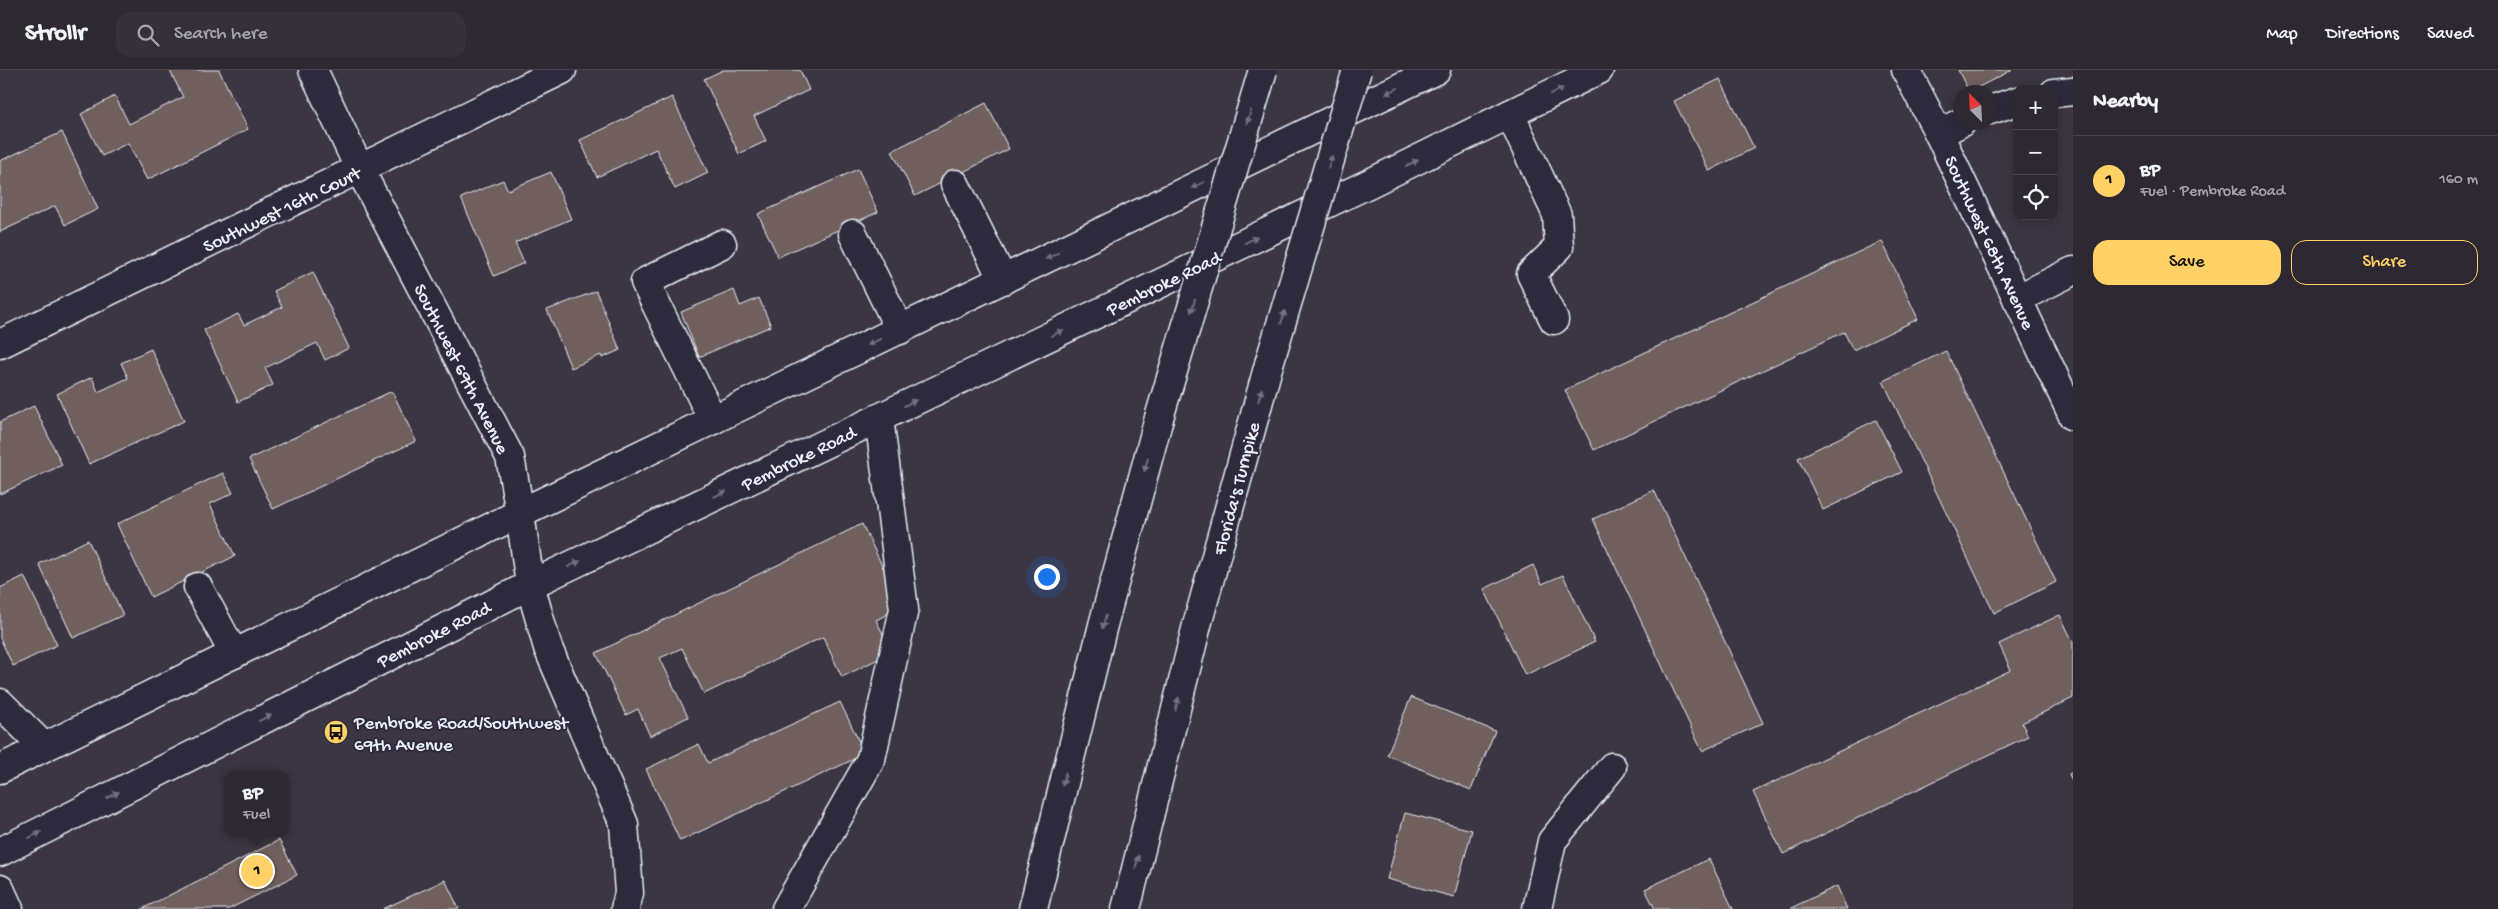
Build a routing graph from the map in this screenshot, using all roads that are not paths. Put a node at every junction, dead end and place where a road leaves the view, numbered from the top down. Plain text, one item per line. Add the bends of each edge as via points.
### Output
1 (313, 70) edge
2 (562, 70) edge
3 (1263, 70) edge
4 (1357, 70) edge
5 (1436, 70) edge
6 (1599, 70) edge
7 (1906, 70) edge
8 (2073, 91) edge
9 (2058, 93) edge
10 (2013, 103) edge
11 (1998, 108) edge
12 (1510, 114) junction
13 (1951, 128) edge
14 (360, 170) junction
15 (955, 184) dead end
16 (853, 234) dead end
17 (722, 244) dead end
18 (2073, 271) edge
19 (1003, 280) junction
20 (2017, 299) junction
21 (1554, 320) dead end
22 (900, 330) junction
23 (0, 344) edge
24 (2073, 416) edge
25 (880, 418) junction
26 (713, 420) junction
27 (520, 513) junction
28 (530, 585) junction
29 (198, 587) dead end
30 (234, 654) junction
31 (0, 703) edge
32 (44, 747) junction
33 (1612, 768) dead end
34 (0, 769) edge
35 (0, 852) edge
36 (0, 889) edge
37 (10, 909) edge
38 (626, 909) edge
39 (786, 909) edge
40 (1032, 909) edge
41 (1126, 909) edge
42 (1537, 909) edge

1 - 14 main road, Southwest 69th Avenue
2 - 14 main road, Southwest 16th Court
3 -> 40 main road, bridge via 1159,418
41 -> 4 main road, Florida's Turnpike, bridge via 1197,625 1269,364
5 -> 19 main road
12 -> 6 main road, Pembroke Road
7 - 13 main road, Southwest 68th Avenue
8 - 9 main road
10 - 11 main road
12 - 21 main road via 1557,215 1559,247 1531,274
25 -> 12 main road, Pembroke Road
13 - 20 main road, Southwest 68th Avenue
14 - 23 main road, Southwest 16th Court
14 - 27 main road, Southwest 69th Avenue via 510,457
15 - 19 main road
16 - 22 main road
17 - 26 main road via 645,282
18 - 20 main road
19 - 22 main road
20 - 24 main road, Southwest 68th Avenue
22 -> 26 main road
28 -> 25 main road, Pembroke Road
25 - 39 main road via 904,609 872,759
26 - 27 main road
27 - 28 main road, Southwest 69th Avenue
27 - 30 main road
35 -> 28 main road, Pembroke Road
28 - 38 main road, Southwest 69th Avenue via 548,648 624,824 629,893
29 - 30 main road
30 - 32 main road
31 - 32 main road
32 - 34 main road
33 - 42 main road via 1552,841
36 - 37 main road

